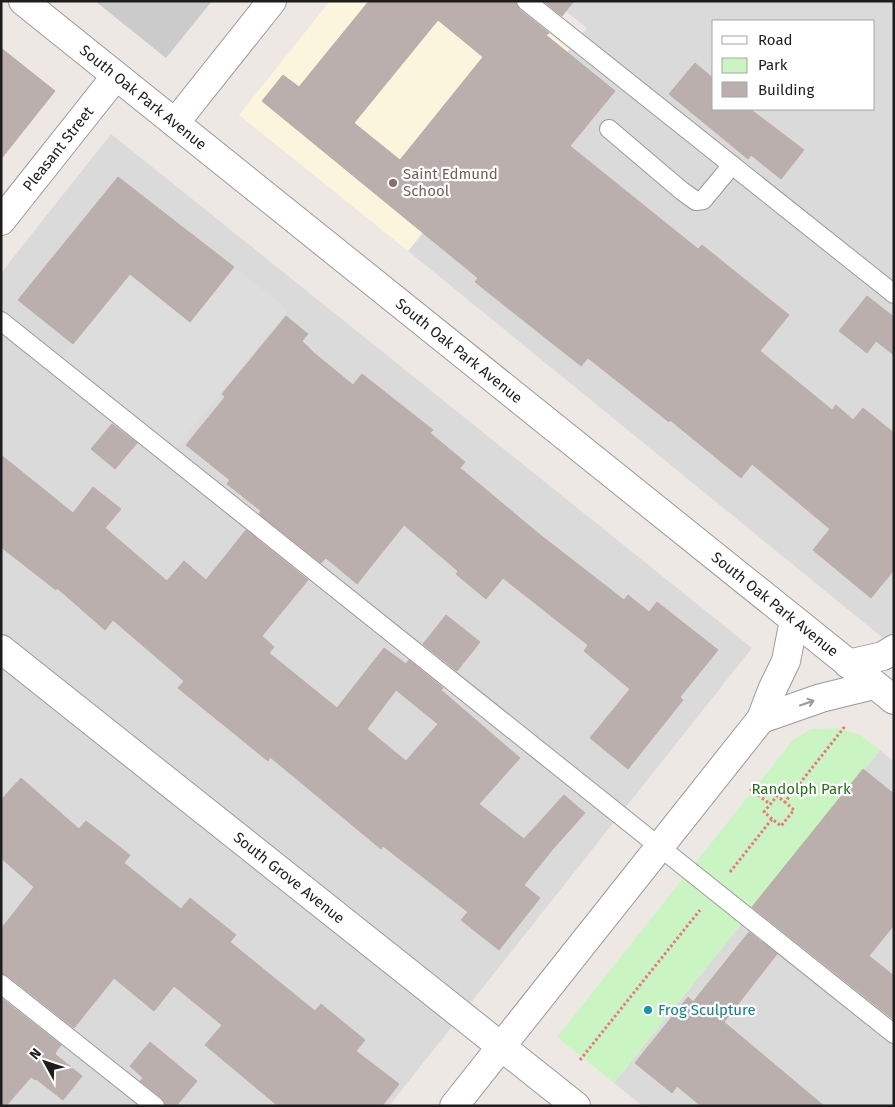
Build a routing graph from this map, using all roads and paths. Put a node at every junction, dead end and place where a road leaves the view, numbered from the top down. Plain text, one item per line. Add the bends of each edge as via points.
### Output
1 (23, 1) edge
2 (272, 1) edge
3 (526, 1) edge
4 (116, 76) junction
5 (175, 123) junction
6 (609, 129) dead end
7 (732, 165) junction
8 (1, 221) edge
9 (894, 294) edge
10 (1, 321) edge
11 (794, 620) junction
12 (1, 649) edge
13 (894, 649) edge
14 (848, 664) junction
15 (884, 692) edge
16 (761, 719) junction
17 (846, 725) dead end
18 (750, 789) dead end
19 (784, 802) junction
20 (770, 804) junction
21 (772, 819) junction
22 (660, 846) junction
23 (715, 890) junction
24 (1, 984) edge
25 (894, 1034) edge
26 (502, 1046) junction
27 (580, 1060) dead end
28 (155, 1106) edge
29 (454, 1106) edge
30 (576, 1106) edge

1 - 4 street, South Oak Park Avenue
2 - 5 street
3 - 7 lane
4 - 5 street, South Oak Park Avenue
4 - 8 street, Pleasant Street
5 - 11 street, South Oak Park Avenue
6 - 7 lane via 696,201 703,200
7 - 9 lane
10 - 22 lane
11 - 14 street, South Oak Park Avenue
11 - 16 street via 786,661
12 - 26 street, South Grove Avenue
13 - 14 street via 883,656
14 - 15 street, South Oak Park Avenue
16 -> 15 street via 821,698
16 - 22 street
17 - 19 path
18 - 20 path
19 - 20 path via 776,796
19 - 21 path via 794,810 782,826
20 - 21 path via 764,812
21 - 23 path
22 - 23 lane
22 - 26 street
23 - 25 lane
23 - 27 path
24 - 28 lane
26 - 29 street
26 - 30 street, South Grove Avenue

